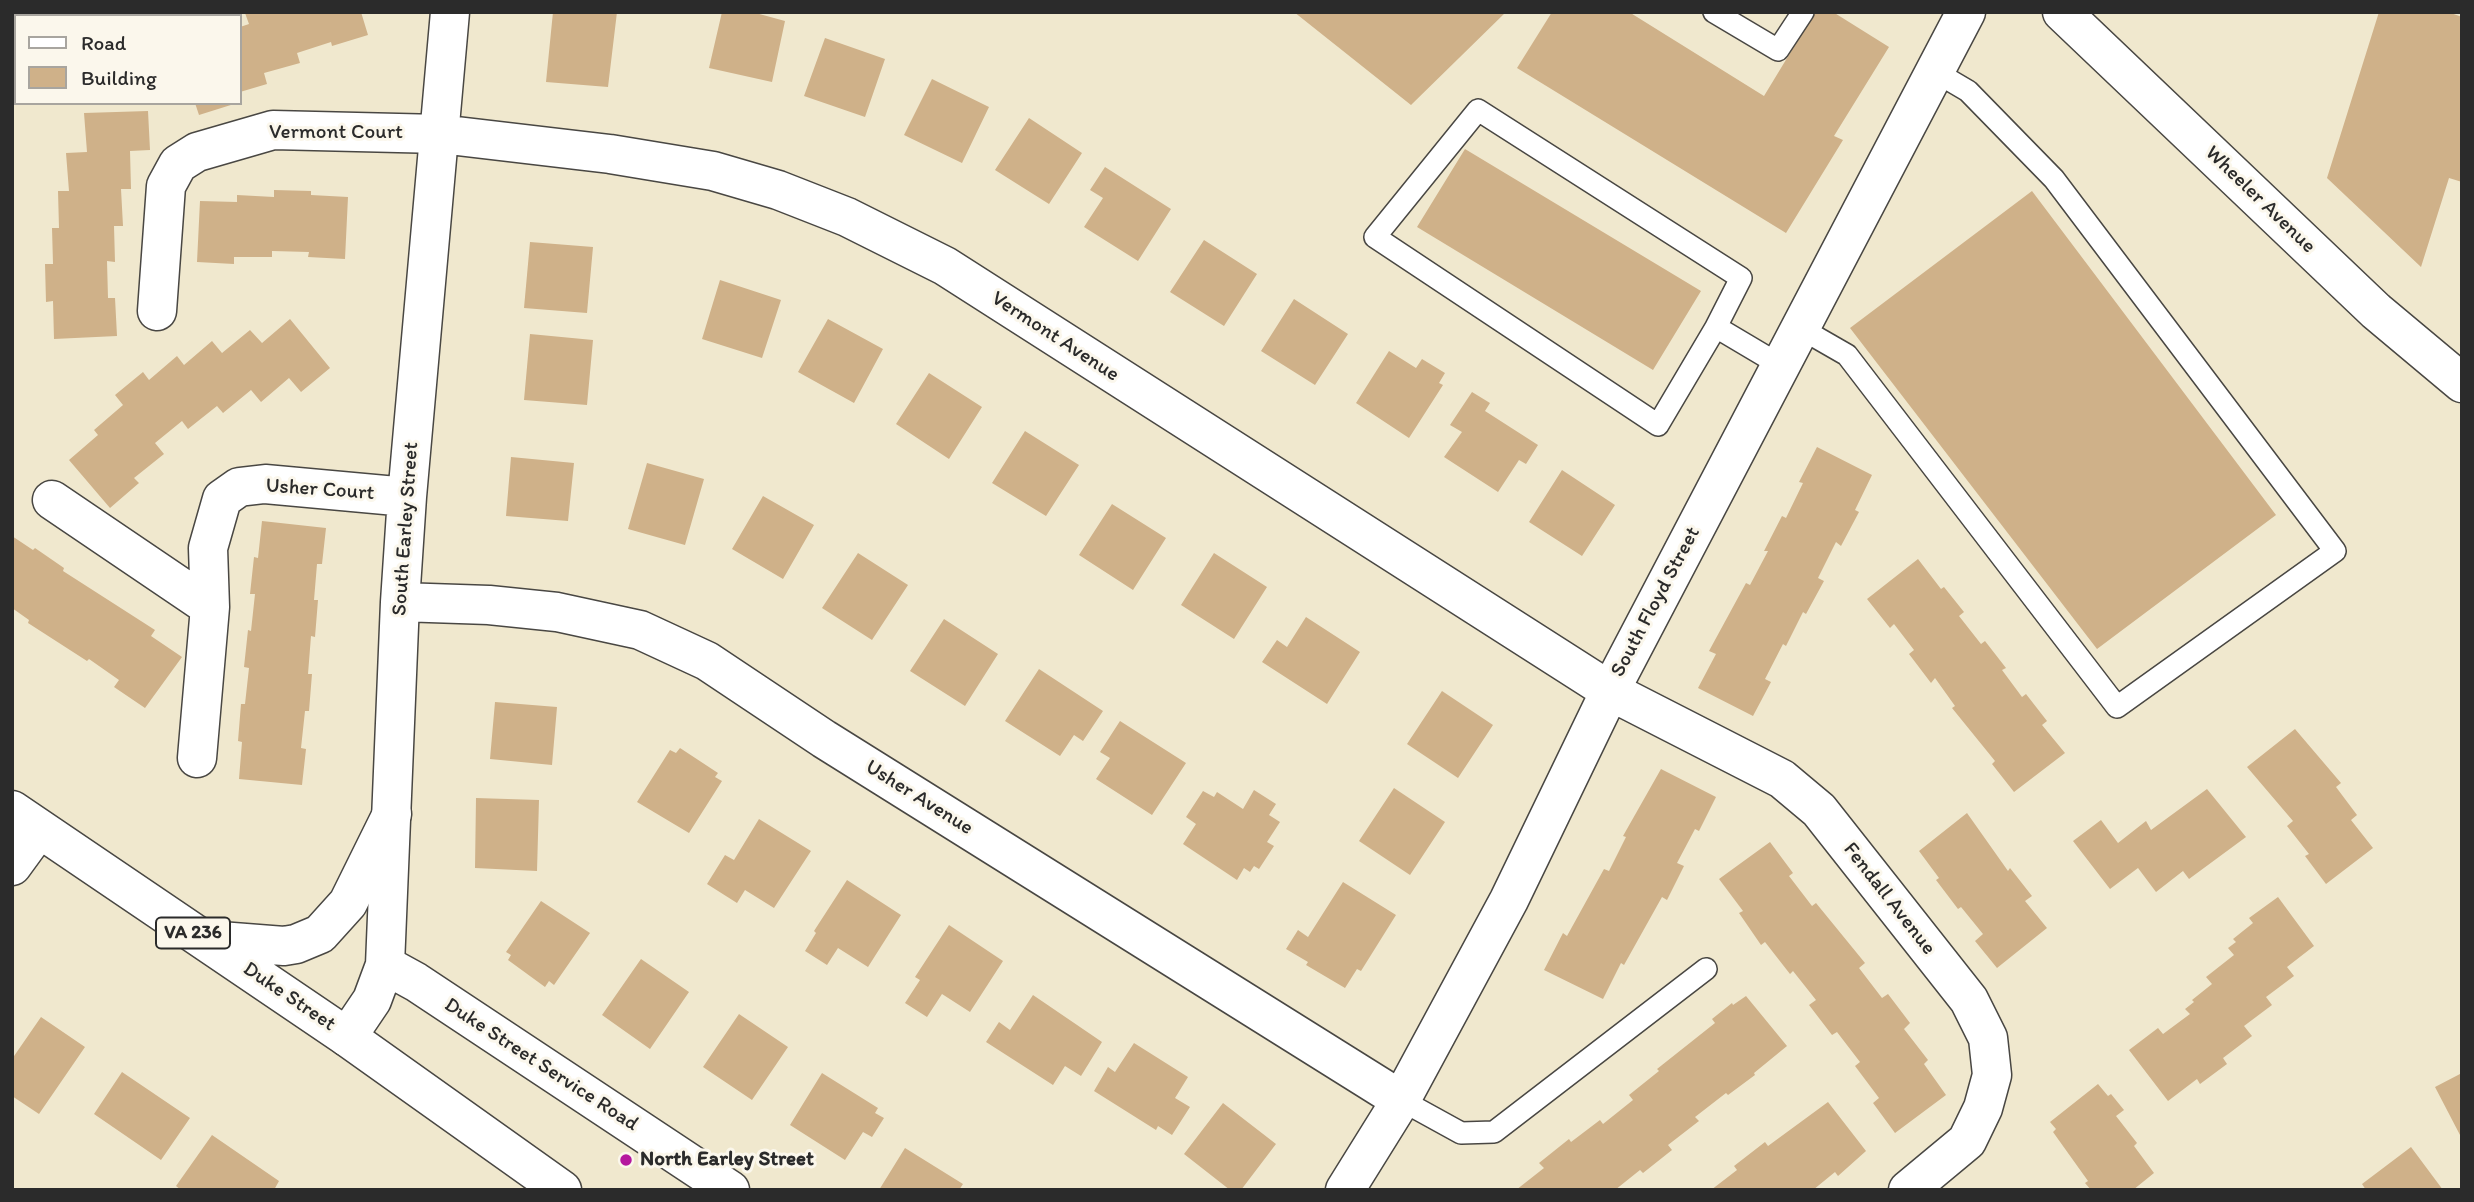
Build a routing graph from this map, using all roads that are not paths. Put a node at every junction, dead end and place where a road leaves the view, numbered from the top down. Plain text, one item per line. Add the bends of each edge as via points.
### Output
1 (450, 12) edge
2 (1714, 12) edge
3 (1803, 12) edge
4 (1966, 12) edge
5 (2062, 12) edge
6 (1934, 71) junction
7 (440, 134) junction
8 (158, 311) dead end
9 (1716, 327) junction
10 (1800, 328) junction
11 (1780, 365) junction
12 (2462, 383) edge
13 (407, 497) junction
14 (52, 500) dead end
15 (400, 602) junction
16 (210, 607) junction
17 (1610, 691) junction
18 (197, 758) dead end
19 (392, 814) junction
20 (26, 820) edge
21 (12, 866) edge
22 (202, 939) junction
23 (385, 964) junction
24 (1706, 969) dead end
25 (347, 1037) junction
26 (1401, 1100) junction
27 (544, 1185) edge
28 (730, 1190) edge
29 (1345, 1190) edge
30 (1908, 1190) edge

1 - 7 street, South Earley Street
2 - 3 lane via 1777,50
4 - 6 street, South Floyd Street
5 - 12 street, Wheeler Avenue via 2375,311
6 - 10 street, South Floyd Street
6 - 10 lane via 1968,92 2054,179 2335,551 2117,707 1847,355
7 - 8 street, Vermont Court via 273,130 197,152 178,164 166,186
7 - 13 street, South Earley Street
7 - 17 street, Vermont Avenue via 713,171 847,217 946,266
9 - 9 lane via 1658,425 1375,237 1478,110 1741,278
9 - 11 lane
10 - 11 street, South Floyd Street
11 - 17 street, South Floyd Street
13 - 15 street, South Earley Street
13 - 16 street, Usher Court via 279,485 239,487 222,499 208,548
14 - 16 street
15 - 19 street, South Earley Street
15 - 26 street, Usher Avenue via 557,612 640,630 707,661
16 - 18 street, Usher Court
17 - 26 street, South Floyd Street via 1509,900
17 - 30 street, Fendall Avenue via 1782,779 1819,810 1969,1000 1988,1038 1992,1075 1983,1108 1967,1141
19 - 22 street via 348,904 320,934 284,946
19 - 23 street, South Earley Street
20 - 21 street
20 - 22 street, Duke Street / VA 236
22 - 25 street, Duke Street / VA 236
23 - 25 street, South Earley Street via 372,1000
23 - 28 street, Duke Street Service Road
24 - 26 lane via 1494,1132 1461,1133
25 - 27 street, Duke Street / VA 236
26 - 29 street, South Floyd Street

